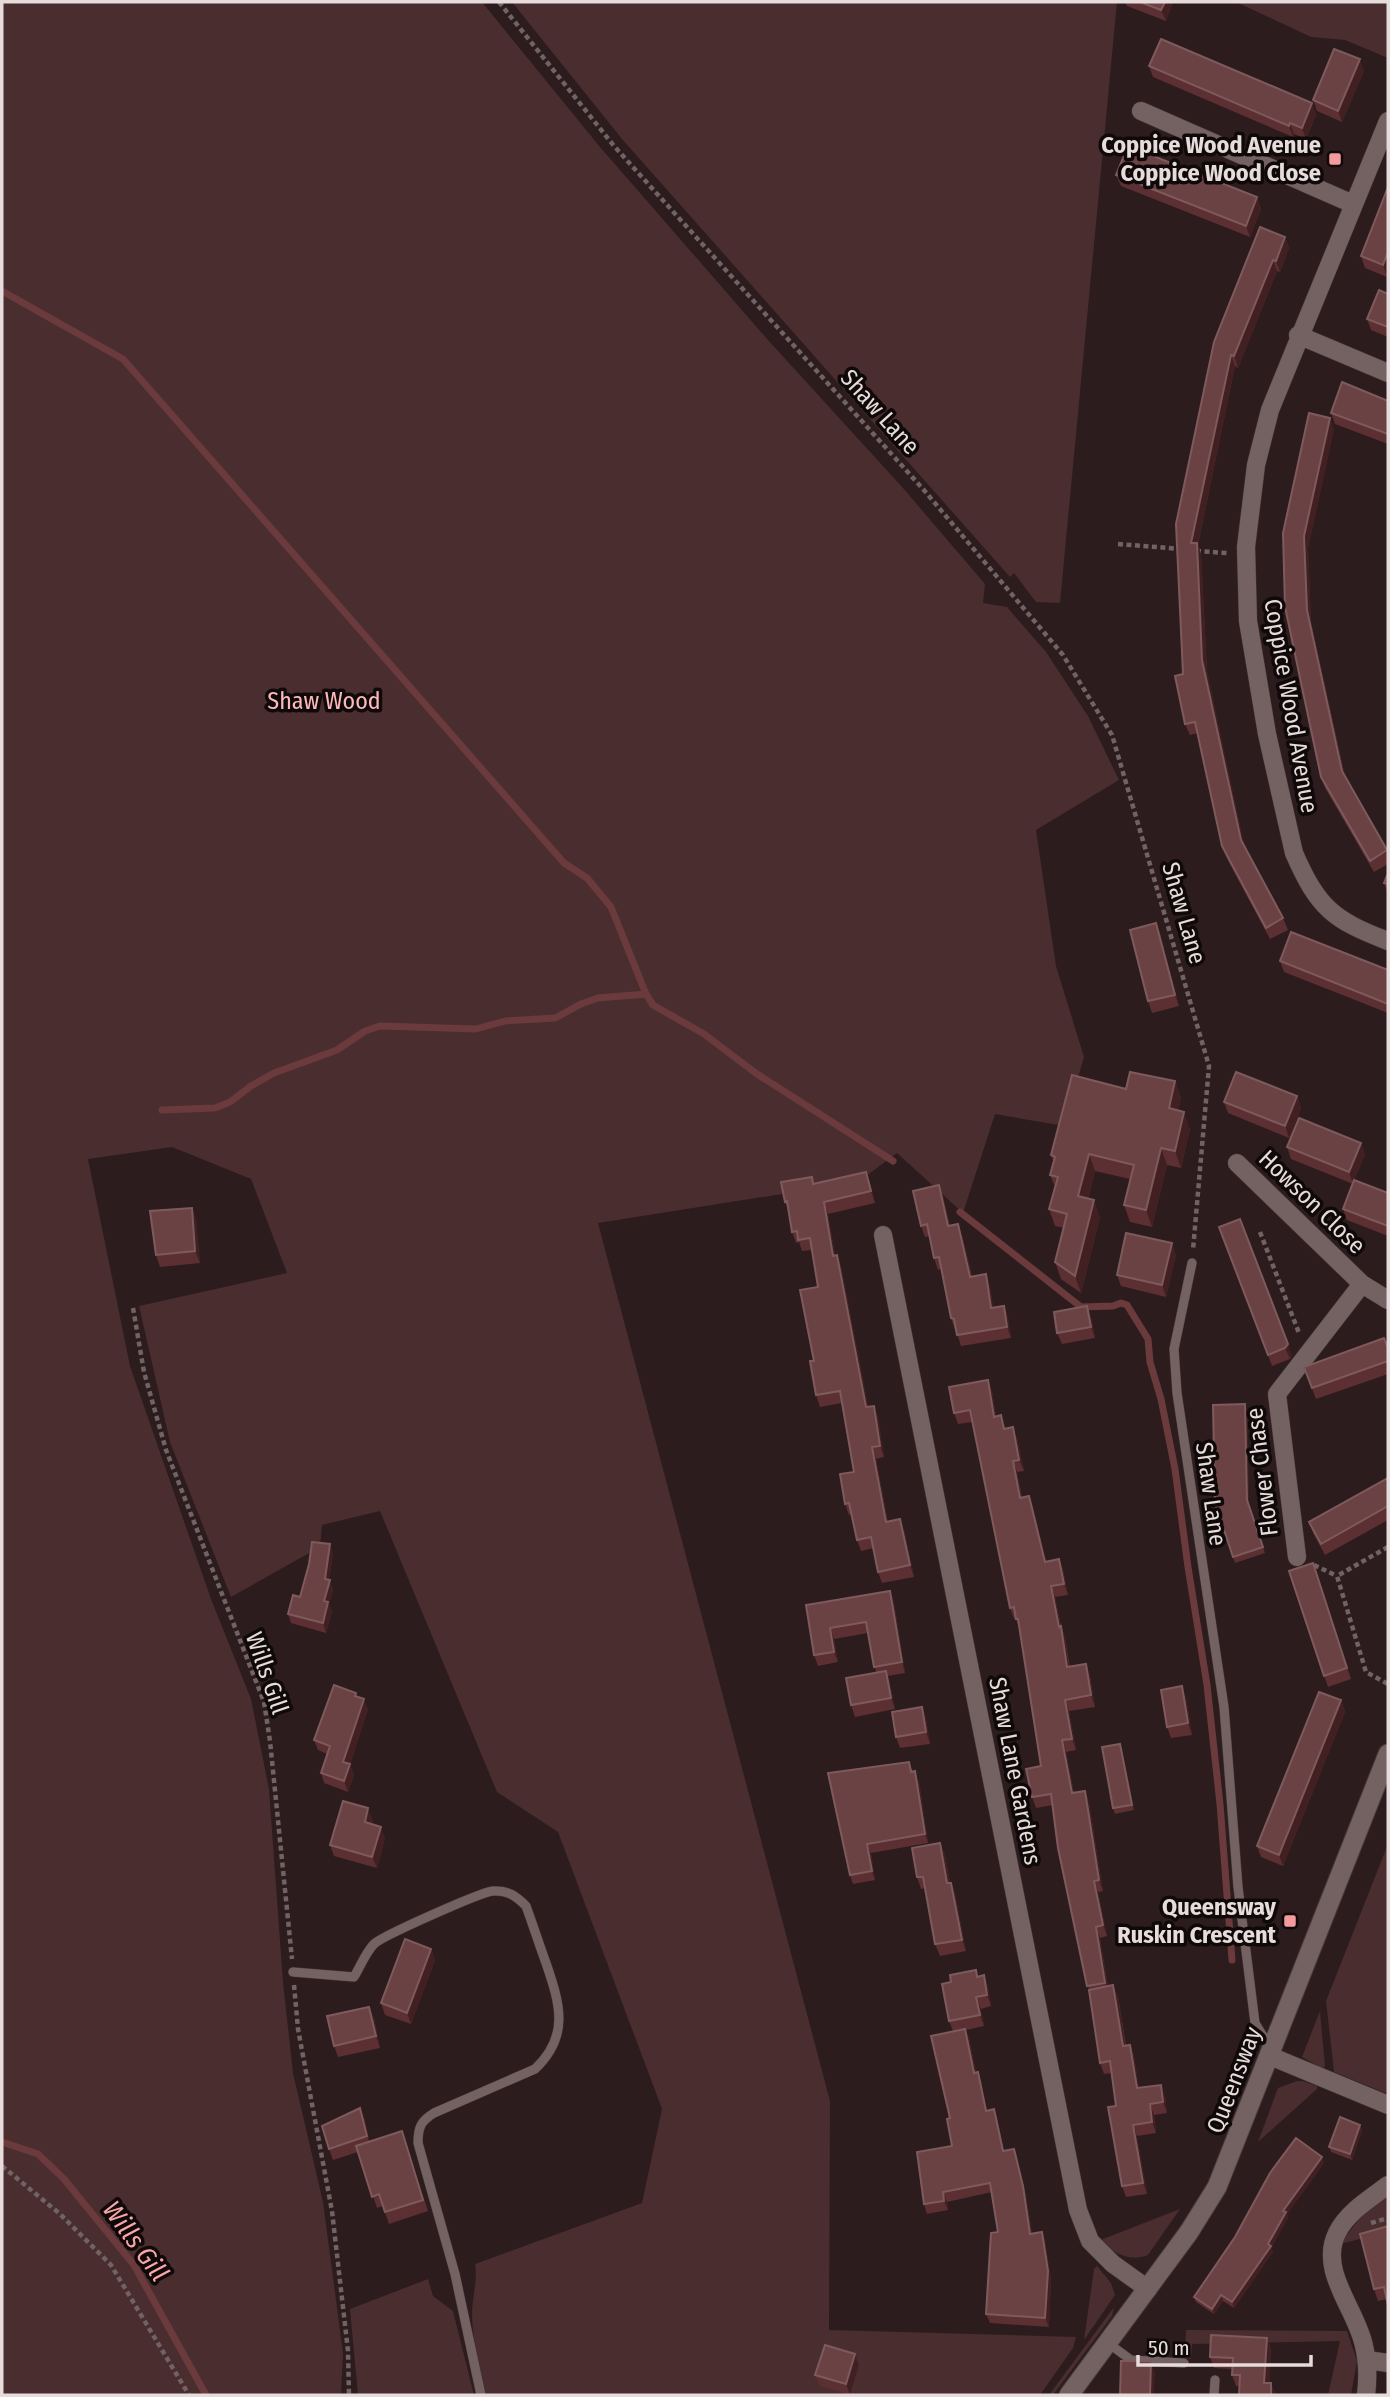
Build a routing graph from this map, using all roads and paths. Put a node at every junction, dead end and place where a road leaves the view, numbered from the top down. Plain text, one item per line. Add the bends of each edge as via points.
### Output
1 (499, 2) edge
2 (1141, 111) dead end
3 (1388, 121) edge
4 (1353, 204) junction
5 (1298, 335) junction
6 (1388, 373) edge
7 (1118, 544) dead end
8 (1227, 553) dead end
9 (1388, 941) edge
10 (1237, 1163) dead end
11 (1260, 1232) dead end
12 (883, 1235) dead end
13 (1192, 1263) joint
14 (1362, 1284) junction
15 (1388, 1300) edge
16 (133, 1308) dead end
17 (1308, 1354) junction
18 (1388, 1547) edge
19 (1297, 1557) joint
20 (1337, 1576) junction
21 (1388, 1684) edge
22 (1388, 1754) edge
23 (293, 1972) junction
24 (1272, 2050) junction
25 (1388, 2105) edge
26 (2, 2166) edge
27 (1388, 2185) edge
28 (1148, 2289) junction
29 (1108, 2343) junction
30 (1367, 2360) junction
31 (1184, 2363) dead end
32 (1388, 2363) edge
33 (1215, 2380) dead end
34 (189, 2395) edge
35 (349, 2395) edge
36 (481, 2395) edge
37 (1069, 2395) edge
38 (1214, 2395) edge
39 (1366, 2395) edge

1 - 13 path, Shaw Lane via 614,146 923,489 1063,655 1112,735 1209,1066
2 - 4 street
3 - 4 street, Coppice Wood Avenue
4 - 5 street, Coppice Wood Avenue
5 - 6 street
5 - 9 street, Coppice Wood Avenue via 1270,410 1256,465 1245,583 1255,671 1288,830 1305,878 1319,901 1349,926
7 - 8 path
10 - 14 street, Howson Close
11 - 17 path
12 - 28 street, Shaw Lane Gardens via 1078,2210 1090,2241
13 - 24 lane, Shaw Lane via 1174,1349 1177,1393 1223,1707 1255,2023
14 - 15 street, Howson Close
14 - 17 street, Flower Chase
16 - 23 path, Wills Gill via 144,1372 166,1450 264,1702
17 - 19 street, Flower Chase via 1277,1394
18 - 20 path
19 - 20 path
20 - 21 path via 1366,1672
22 - 24 street, Queensway
23 - 35 path, Wills Gill via 298,2029 332,2211
23 - 36 lane via 354,1976 374,1943 491,1891 506,1892 526,1906 557,1995 560,2019 556,2041 534,2069 434,2113 418,2130
24 - 25 street
24 - 28 street, Queensway via 1217,2187
26 - 34 path via 111,2265
27 - 30 street via 1336,2233 1332,2257
28 - 29 street, Queensway
29 - 31 lane via 1131,2360
29 - 37 street, Queensway
30 - 32 street
30 - 39 street
33 - 38 lane

